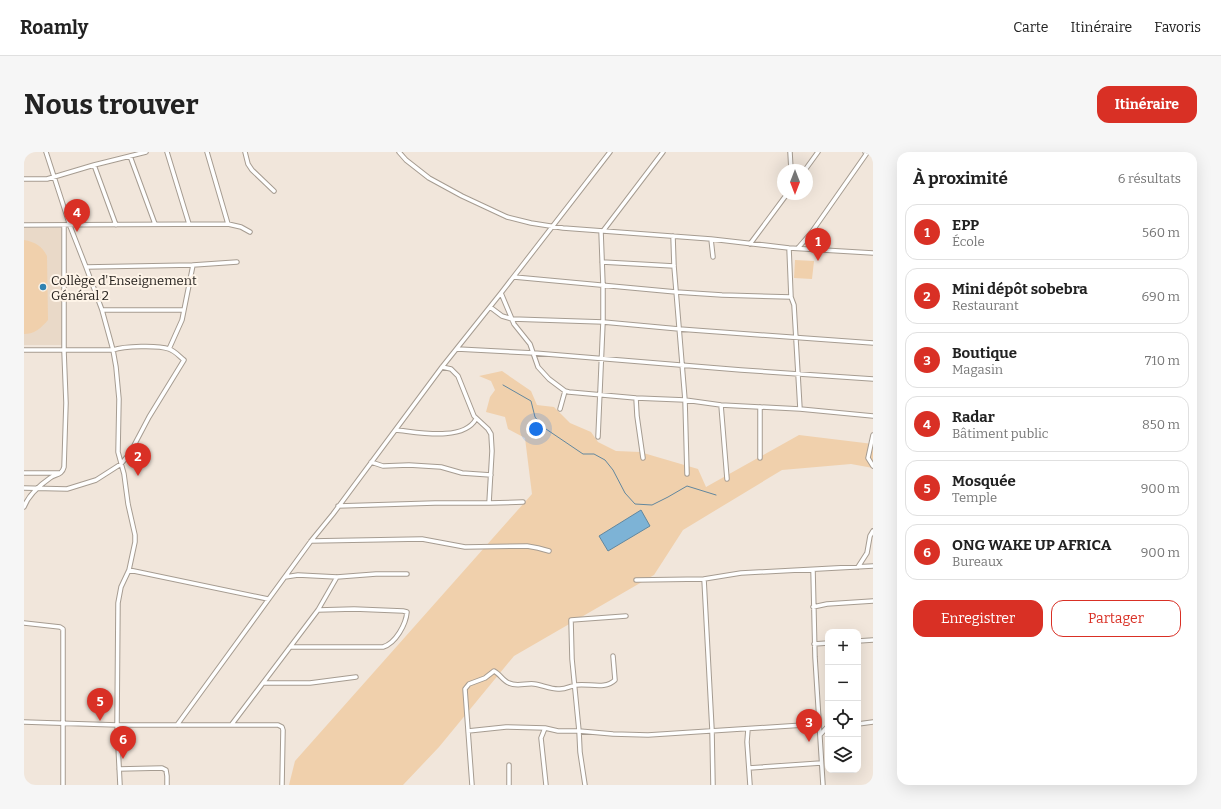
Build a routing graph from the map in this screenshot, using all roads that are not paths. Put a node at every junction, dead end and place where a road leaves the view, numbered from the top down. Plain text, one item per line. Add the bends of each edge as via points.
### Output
1 (46, 152) edge
2 (146, 152) edge
3 (167, 152) edge
4 (207, 152) edge
5 (245, 152) edge
6 (399, 152) edge
7 (610, 152) edge
8 (663, 152) edge
9 (790, 152) edge
10 (818, 152) edge
11 (865, 152) edge
12 (130, 156) junction
13 (790, 164) edge
14 (809, 164) edge
15 (94, 165) junction
16 (54, 177) junction
17 (24, 179) edge
18 (274, 190) dead end
19 (783, 200) edge
20 (155, 224) junction
21 (189, 224) junction
22 (228, 224) junction
23 (24, 225) edge
24 (116, 225) junction
25 (64, 226) junction
26 (70, 226) junction
27 (553, 227) junction
28 (602, 231) junction
29 (250, 232) dead end
30 (674, 236) junction
31 (711, 239) junction
32 (750, 244) junction
33 (789, 248) junction
34 (798, 248) junction
35 (873, 252) edge
36 (713, 257) dead end
37 (238, 262) dead end
38 (602, 262) junction
39 (193, 265) junction
40 (674, 266) junction
41 (86, 268) junction
42 (514, 277) junction
43 (603, 285) junction
44 (676, 292) junction
45 (501, 293) junction
46 (791, 297) junction
47 (490, 307) junction
48 (102, 310) junction
49 (184, 310) junction
50 (512, 319) junction
51 (603, 322) junction
52 (678, 329) junction
53 (796, 338) junction
54 (873, 343) edge
55 (169, 349) junction
56 (458, 349) junction
57 (24, 350) edge
58 (113, 350) junction
59 (64, 351) junction
60 (534, 353) junction
61 (602, 358) junction
62 (682, 364) junction
63 (442, 368) junction
64 (797, 373) junction
65 (873, 379) edge
66 (565, 391) junction
67 (600, 395) junction
68 (636, 398) junction
69 (685, 400) junction
70 (721, 405) junction
71 (760, 407) junction
72 (560, 409) dead end
73 (800, 409) junction
74 (873, 416) edge
75 (476, 419) junction
76 (396, 430) junction
77 (873, 435) edge
78 (598, 437) dead end
79 (643, 458) dead end
80 (760, 458) dead end
81 (370, 462) junction
82 (121, 464) junction
83 (873, 466) edge
84 (24, 473) edge
85 (60, 473) junction
86 (687, 474) dead end
87 (491, 475) junction
88 (727, 479) dead end
89 (24, 488) edge
90 (38, 488) junction
91 (523, 502) dead end
92 (489, 503) junction
93 (338, 506) junction
94 (24, 507) edge
95 (873, 531) edge
96 (311, 541) junction
97 (549, 551) dead end
98 (873, 566) edge
99 (858, 567) junction
100 (128, 570) junction
101 (813, 570) junction
102 (407, 574) dead end
103 (285, 577) junction
104 (337, 577) junction
105 (704, 579) junction
106 (636, 580) dead end
107 (268, 599) junction
108 (873, 602) edge
109 (814, 607) junction
110 (318, 610) junction
111 (626, 616) dead end
112 (24, 623) edge
113 (873, 640) edge
114 (861, 641) edge
115 (825, 643) edge
116 (814, 644) junction
117 (290, 647) junction
118 (613, 656) dead end
119 (356, 677) dead end
120 (263, 683) junction
121 (575, 685) junction
122 (24, 722) edge
123 (873, 722) edge
124 (63, 723) junction
125 (232, 724) junction
126 (819, 724) junction
127 (861, 724) edge
128 (117, 725) junction
129 (177, 725) junction
130 (545, 728) junction
131 (748, 729) junction
132 (825, 729) edge
133 (712, 730) junction
134 (468, 731) junction
135 (579, 731) junction
136 (820, 735) junction
137 (821, 763) junction
138 (509, 765) dead end
139 (748, 768) junction
140 (119, 769) junction
141 (63, 785) edge
142 (120, 785) edge
143 (167, 785) edge
144 (282, 785) edge
145 (472, 785) edge
146 (509, 785) edge
147 (546, 785) edge
148 (585, 785) edge
149 (713, 785) edge
150 (750, 785) edge
151 (823, 785) edge

1 - 16 street
2 - 12 street
3 - 21 street
4 - 22 street
5 - 18 street via 252,170
6 - 27 street via 423,175 462,196 518,220
7 - 27 street
8 - 28 street
9 - 13 street
10 - 14 street
11 - 34 street via 867,153
12 - 15 street
12 - 20 street
15 - 16 street
15 - 24 street
16 - 17 street
16 - 26 street
19 - 32 street
20 - 21 street
20 - 24 street
21 - 22 street
22 - 29 street
23 - 25 street
24 - 26 street
25 - 26 street
25 - 59 street
26 - 41 street
27 - 28 street
27 - 42 street
28 - 30 street
28 - 38 street
30 - 31 street
30 - 40 street
31 - 32 street
31 - 36 street
32 - 33 street
33 - 34 street
33 - 46 street
34 - 35 street
37 - 39 street
38 - 40 street
38 - 43 street
39 - 41 street
39 - 49 street
40 - 44 street
41 - 48 street
42 - 43 street
42 - 45 street
43 - 44 street
43 - 51 street
44 - 46 street
44 - 52 street
45 - 47 street
45 - 50 street
46 - 53 street via 794,305
47 - 50 street via 502,316
47 - 56 street
48 - 49 street
48 - 58 street
49 - 55 street
50 - 51 street
50 - 60 street via 516,328 528,340
51 - 52 street
51 - 61 street
52 - 53 street
52 - 62 street
53 - 54 street
53 - 64 street
55 - 58 street via 126,347
55 - 82 street via 184,360 130,454
56 - 60 street
56 - 63 street
57 - 59 street
58 - 59 street
58 - 82 street via 118,384 118,452
59 - 85 street via 64,467
60 - 61 street
60 - 66 street via 536,363 543,372
61 - 62 street
61 - 67 street
62 - 64 street
62 - 69 street
63 - 75 street via 451,370 458,376
63 - 76 street
64 - 65 street
64 - 73 street
66 - 67 street
66 - 72 street
67 - 68 street
67 - 78 street
68 - 69 street
68 - 79 street
69 - 70 street
69 - 86 street
70 - 71 street
70 - 88 street
71 - 73 street
71 - 80 street
73 - 74 street
75 - 76 street via 469,427 451,433
75 - 87 street via 491,434
76 - 81 street
77 - 83 street via 868,458
81 - 87 street via 383,466 424,465 462,473
81 - 93 street
82 - 90 street via 96,480 71,488
82 - 100 street via 135,535 134,551
84 - 85 street
85 - 90 street
87 - 92 street
89 - 90 street
90 - 94 street
91 - 92 street
92 - 93 street
93 - 96 street
95 - 99 street via 867,553
96 - 97 street via 422,539 465,547 527,546
96 - 103 street
98 - 99 street
99 - 101 street
100 - 107 street
100 - 128 street via 118,603
101 - 105 street via 741,573
101 - 109 street
102 - 104 street
103 - 104 street
103 - 107 street
104 - 110 street
105 - 106 street
105 - 133 street
107 - 129 street
108 - 109 street
109 - 116 street
110 - 117 street
110 - 117 street via 407,612 406,621 398,634 383,647
111 - 121 street via 571,620
112 - 124 street via 63,629
113 - 114 street
115 - 116 street
116 - 126 street
117 - 120 street
118 - 121 street via 615,680 611,684
119 - 120 street via 282,684
120 - 125 street
121 - 134 street via 556,689 532,684 515,684 509,683 494,671 491,672 465,689
121 - 135 street
122 - 124 street
123 - 127 street
124 - 128 street
124 - 141 street
125 - 129 street
125 - 144 street via 282,727
126 - 131 street
126 - 136 street
128 - 129 street
128 - 140 street
130 - 134 street via 506,727
130 - 135 street
130 - 147 street via 542,738
131 - 133 street
131 - 139 street
132 - 136 street
133 - 135 street via 648,735
133 - 149 street
134 - 145 street
135 - 148 street
136 - 137 street
137 - 139 street
137 - 151 street
138 - 146 street
139 - 150 street
140 - 142 street
140 - 143 street via 162,768 168,776

